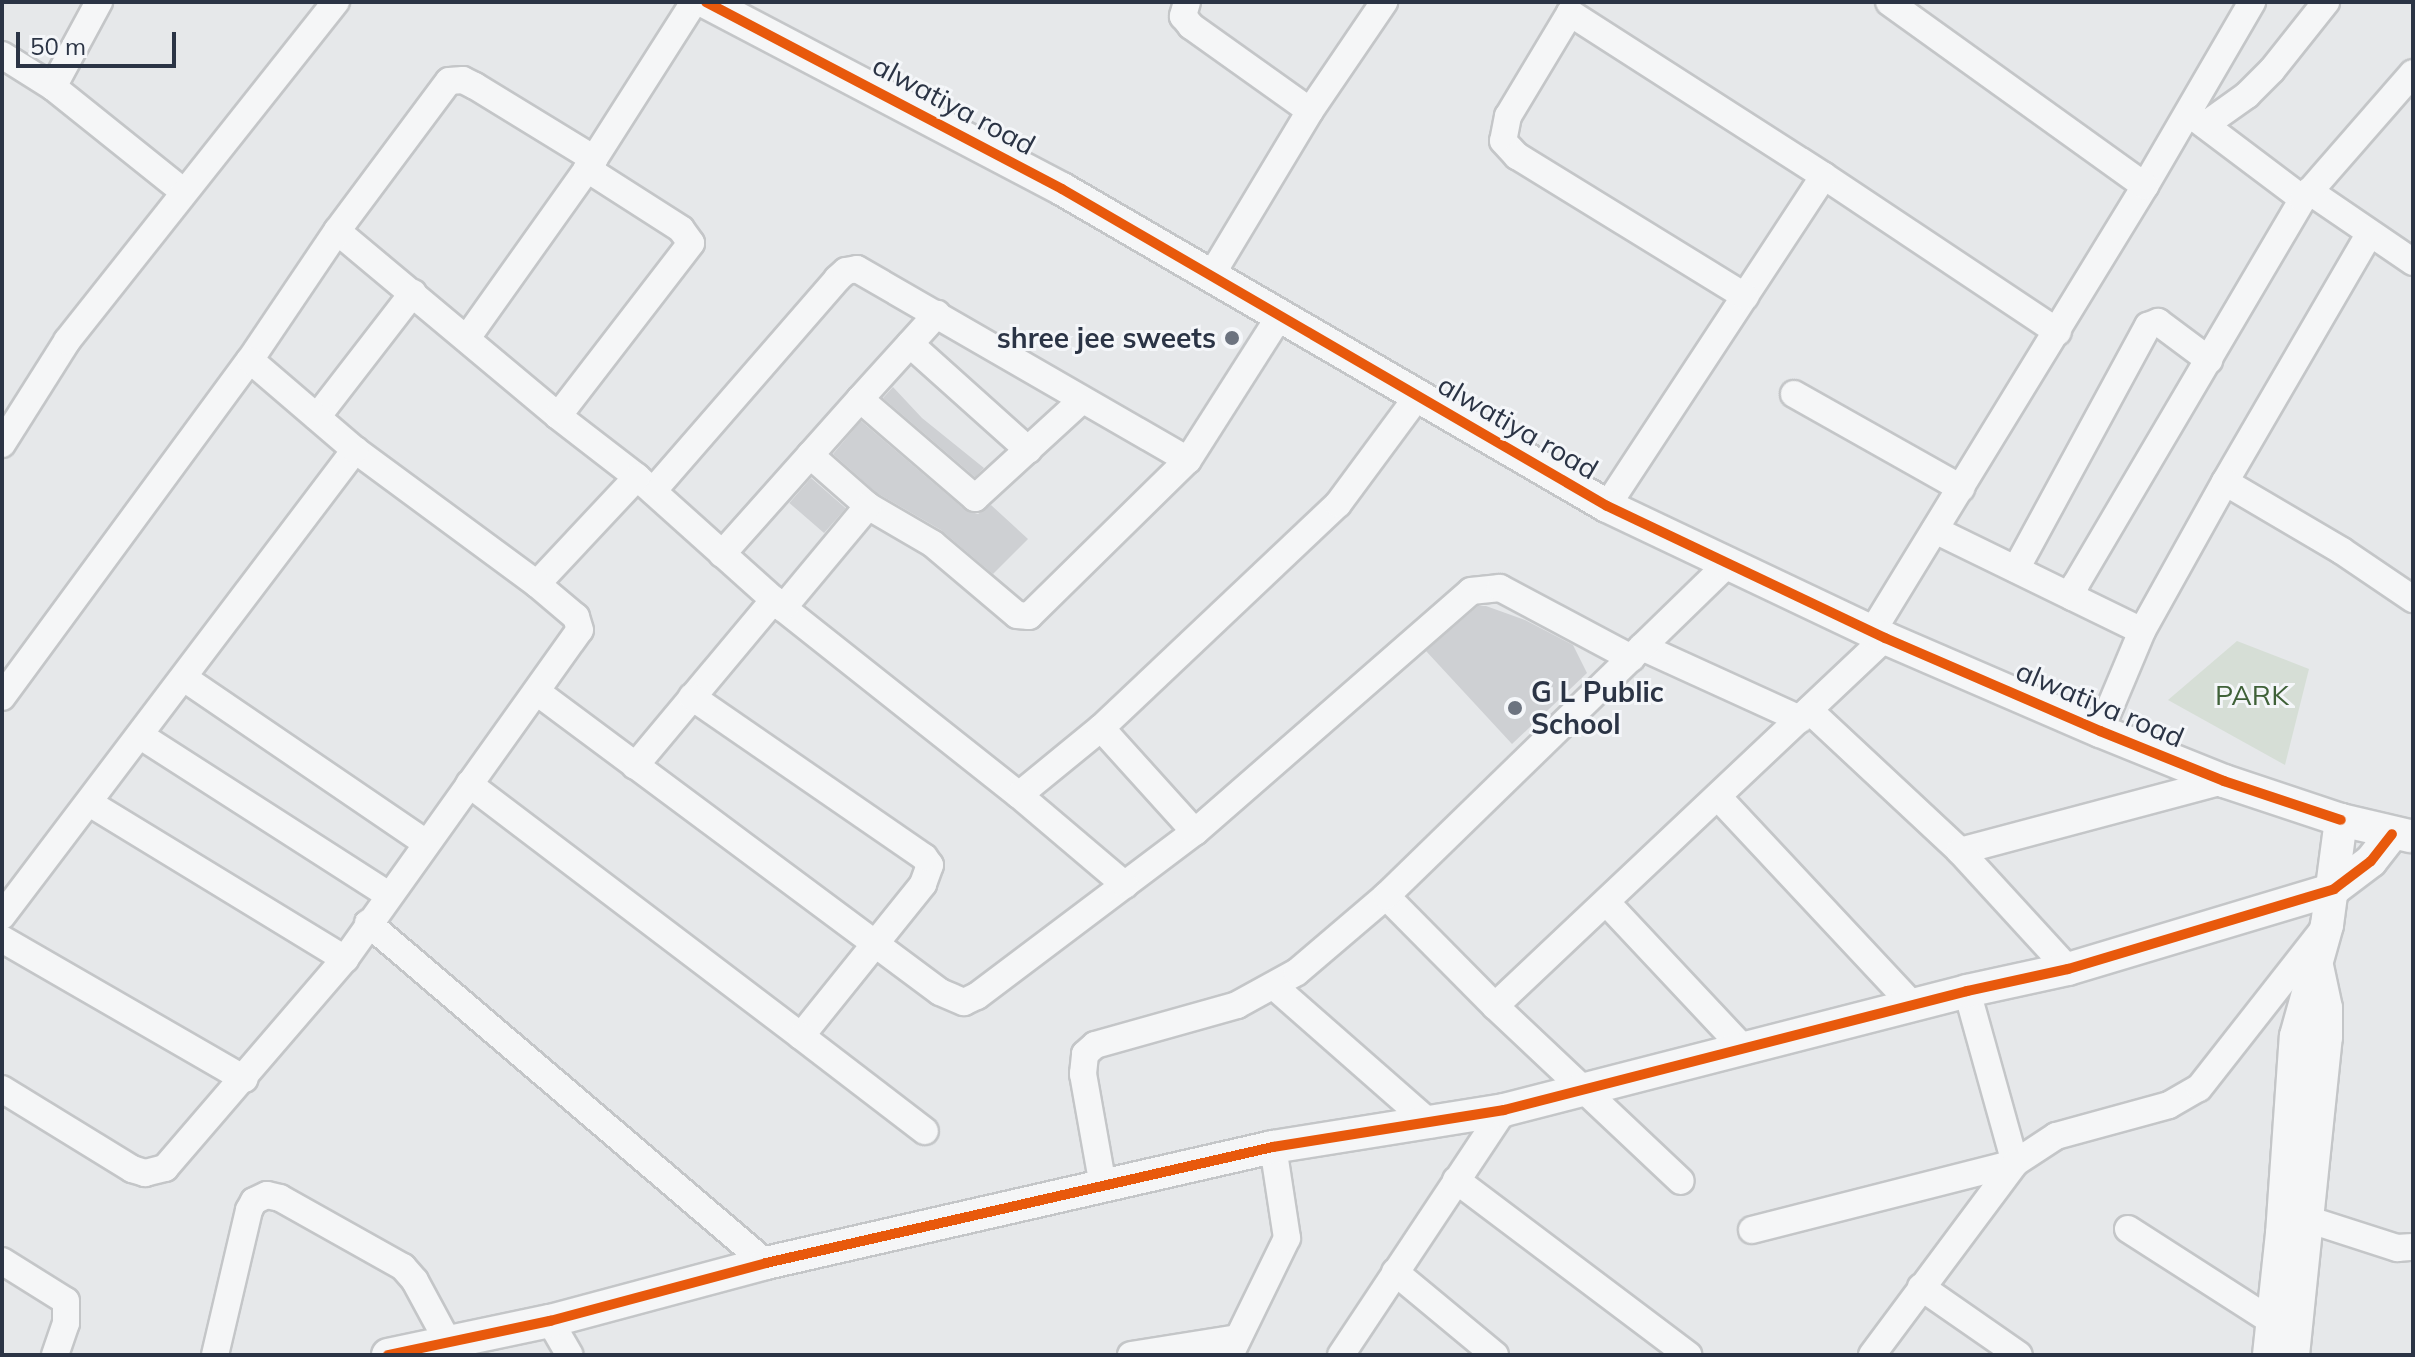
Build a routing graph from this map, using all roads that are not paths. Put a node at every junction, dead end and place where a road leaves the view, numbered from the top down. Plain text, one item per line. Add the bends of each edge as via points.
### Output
1 (99, 2) edge
2 (336, 2) edge
3 (694, 2) edge
4 (706, 2) edge
5 (1187, 2) edge
6 (1384, 2) edge
7 (1889, 2) edge
8 (2252, 2) edge
9 (2326, 2) edge
10 (1574, 8) edge
11 (2, 55) edge
12 (2413, 73) edge
13 (53, 87) junction
14 (1310, 111) junction
15 (2196, 119) junction
16 (591, 164) junction
17 (1824, 176) junction
18 (2145, 186) junction
19 (184, 192) junction
20 (2306, 195) junction
21 (337, 231) junction
22 (2369, 235) junction
23 (2413, 262) edge
24 (1212, 274) junction
25 (413, 293) junction
26 (1745, 296) junction
27 (937, 314) junction
28 (1281, 314) junction
29 (2058, 332) junction
30 (467, 338) junction
31 (910, 344) junction
32 (250, 360) junction
33 (2209, 360) junction
34 (1794, 394) dead end
35 (1418, 396) junction
36 (860, 399) junction
37 (1081, 401) junction
38 (558, 416) junction
39 (317, 417) junction
40 (2, 444) edge
41 (355, 450) junction
42 (1028, 450) junction
43 (810, 455) junction
44 (1188, 460) junction
45 (2225, 482) junction
46 (645, 484) junction
47 (1961, 488) junction
48 (868, 506) junction
49 (1607, 506) junction
50 (1935, 530) junction
51 (722, 554) junction
52 (1729, 563) junction
53 (2016, 569) junction
54 (537, 584) junction
55 (2072, 597) junction
56 (2412, 597) edge
57 (778, 604) junction
58 (2142, 631) junction
59 (1878, 635) junction
60 (1637, 653) junction
61 (184, 678) junction
62 (537, 692) junction
63 (2, 697) edge
64 (692, 697) junction
65 (1804, 715) junction
66 (1101, 728) junction
67 (2100, 731) junction
68 (141, 736) junction
69 (635, 766) junction
70 (2224, 781) junction
71 (469, 784) junction
72 (1019, 795) junction
73 (1719, 798) junction
74 (91, 804) junction
75 (2341, 820) junction
76 (1195, 832) junction
77 (2402, 835) edge
78 (426, 843) junction
79 (1960, 851) junction
80 (1125, 885) junction
81 (2334, 889) junction
82 (389, 895) junction
83 (1386, 896) junction
84 (1607, 903) junction
85 (2, 916) edge
86 (368, 923) junction
87 (2327, 925) junction
88 (2, 939) edge
89 (875, 943) junction
90 (345, 959) junction
91 (2317, 963) junction
92 (2068, 969) junction
93 (1275, 987) junction
94 (1967, 991) junction
95 (1913, 1005) junction
96 (1495, 1006) junction
97 (801, 1036) junction
98 (1744, 1049) junction
99 (244, 1079) junction
100 (2, 1089) edge
101 (1587, 1089) junction
102 (1504, 1110) junction
103 (1431, 1124) junction
104 (925, 1131) dead end
105 (1273, 1147) junction
106 (2015, 1163) junction
107 (1456, 1180) junction
108 (1681, 1181) dead end
109 (1103, 1186) junction
110 (2307, 1219) junction
111 (2128, 1229) dead end
112 (1752, 1230) dead end
113 (2413, 1247) edge
114 (2, 1261) edge
115 (766, 1263) junction
116 (1395, 1272) junction
117 (1921, 1287) junction
118 (550, 1321) junction
119 (2273, 1322) junction
120 (1234, 1346) edge
121 (452, 1350) edge
122 (2287, 1354) edge
123 (55, 1355) edge
124 (215, 1355) edge
125 (388, 1355) edge
126 (570, 1355) edge
127 (1131, 1355) edge
128 (1341, 1355) edge
129 (1495, 1355) edge
130 (1688, 1355) edge
131 (1872, 1355) edge
132 (2019, 1355) edge

1 - 13 street
2 - 19 street
3 - 16 street
4 - 24 street, alwatiya road
5 - 14 street via 1183,16 1191,26
6 - 14 street
7 - 18 street
8 - 15 street
9 - 15 street via 2247,95
10 - 17 street
10 - 26 street via 1508,116 1503,141 1517,156
11 - 13 street
12 - 20 street
13 - 19 street
14 - 24 street
15 - 18 street
15 - 20 street
16 - 21 street via 475,86 449,81
16 - 30 street
16 - 38 street via 681,229 691,243
17 - 26 street
17 - 29 street
18 - 29 street
19 - 40 street via 67,341
20 - 22 street
20 - 33 street
21 - 25 street
21 - 32 street
22 - 23 street
22 - 45 street
24 - 28 street, alwatiya road
25 - 30 street
25 - 39 street
26 - 49 street
27 - 31 street
27 - 37 street
27 - 46 street via 867,272 846,271
28 - 35 street, alwatiya road
28 - 44 street
29 - 47 street
30 - 38 street
31 - 36 street
31 - 42 street
32 - 39 street
32 - 63 street
33 - 53 street via 2158,322 2148,326
33 - 55 street
34 - 47 street
35 - 49 street, alwatiya road
35 - 66 street via 1338,504
36 - 42 street via 975,498
36 - 43 street
37 - 42 street
37 - 44 street
38 - 46 street
39 - 41 street
41 - 54 street
41 - 61 street
43 - 48 street
43 - 51 street
44 - 48 street via 1029,616 1017,615 933,544
45 - 56 street
45 - 58 street
46 - 51 street
46 - 54 street
47 - 50 street
48 - 57 street
49 - 52 street, alwatiya road
50 - 53 street
50 - 59 street
51 - 57 street
52 - 59 street, alwatiya road
52 - 60 street
53 - 55 street
54 - 62 street via 581,624
55 - 58 street
57 - 64 street
57 - 72 street
58 - 67 street
59 - 65 street
59 - 67 street, alwatiya road
60 - 65 street
60 - 76 street via 1500,588 1471,591
60 - 83 street
61 - 68 street
61 - 78 street
62 - 69 street
62 - 71 street
64 - 69 street
64 - 89 street via 930,865 929,875
65 - 73 street
65 - 79 street
66 - 72 street
66 - 76 street
67 - 70 street, alwatiya road
68 - 74 street
68 - 82 street
69 - 89 street
70 - 75 street, alwatiya road
70 - 79 street
71 - 78 street
71 - 97 street
72 - 80 street
73 - 84 street
73 - 95 street
74 - 85 street
74 - 90 street
75 - 77 street, alwatiya road
75 - 81 street
76 - 80 street
77 - 81 street
78 - 82 street
79 - 92 street
80 - 89 street via 964,1002 940,992
81 - 87 street
81 - 92 street
82 - 86 street
83 - 93 street
83 - 96 street
84 - 96 street
84 - 98 street
86 - 90 street
86 - 115 street
87 - 91 street
87 - 106 street via 2199,1088 2169,1105 2056,1136
88 - 99 street
89 - 97 street
90 - 99 street
91 - 110 street via 2326,1037
91 - 119 street via 2296,1036
92 - 94 street
93 - 103 street
93 - 109 street via 1237,1005 1095,1045 1085,1054 1083,1074
94 - 95 street
94 - 106 street
95 - 98 street
96 - 101 street
97 - 104 street
98 - 101 street
99 - 100 street via 156,1173 132,1169
101 - 102 street
101 - 108 street
102 - 103 street
102 - 107 street
103 - 105 street
105 - 109 street
105 - 120 street via 1287,1238
106 - 112 street
106 - 117 street
107 - 116 street
107 - 130 street
109 - 115 street
110 - 113 street via 2397,1248
110 - 122 street
111 - 119 street
114 - 123 street via 66,1301 66,1323
115 - 118 street
116 - 128 street
116 - 129 street
117 - 131 street
117 - 132 street
118 - 121 street
118 - 126 street
119 - 122 street
120 - 127 street
121 - 124 street via 403,1267 267,1195 249,1210
121 - 125 street

